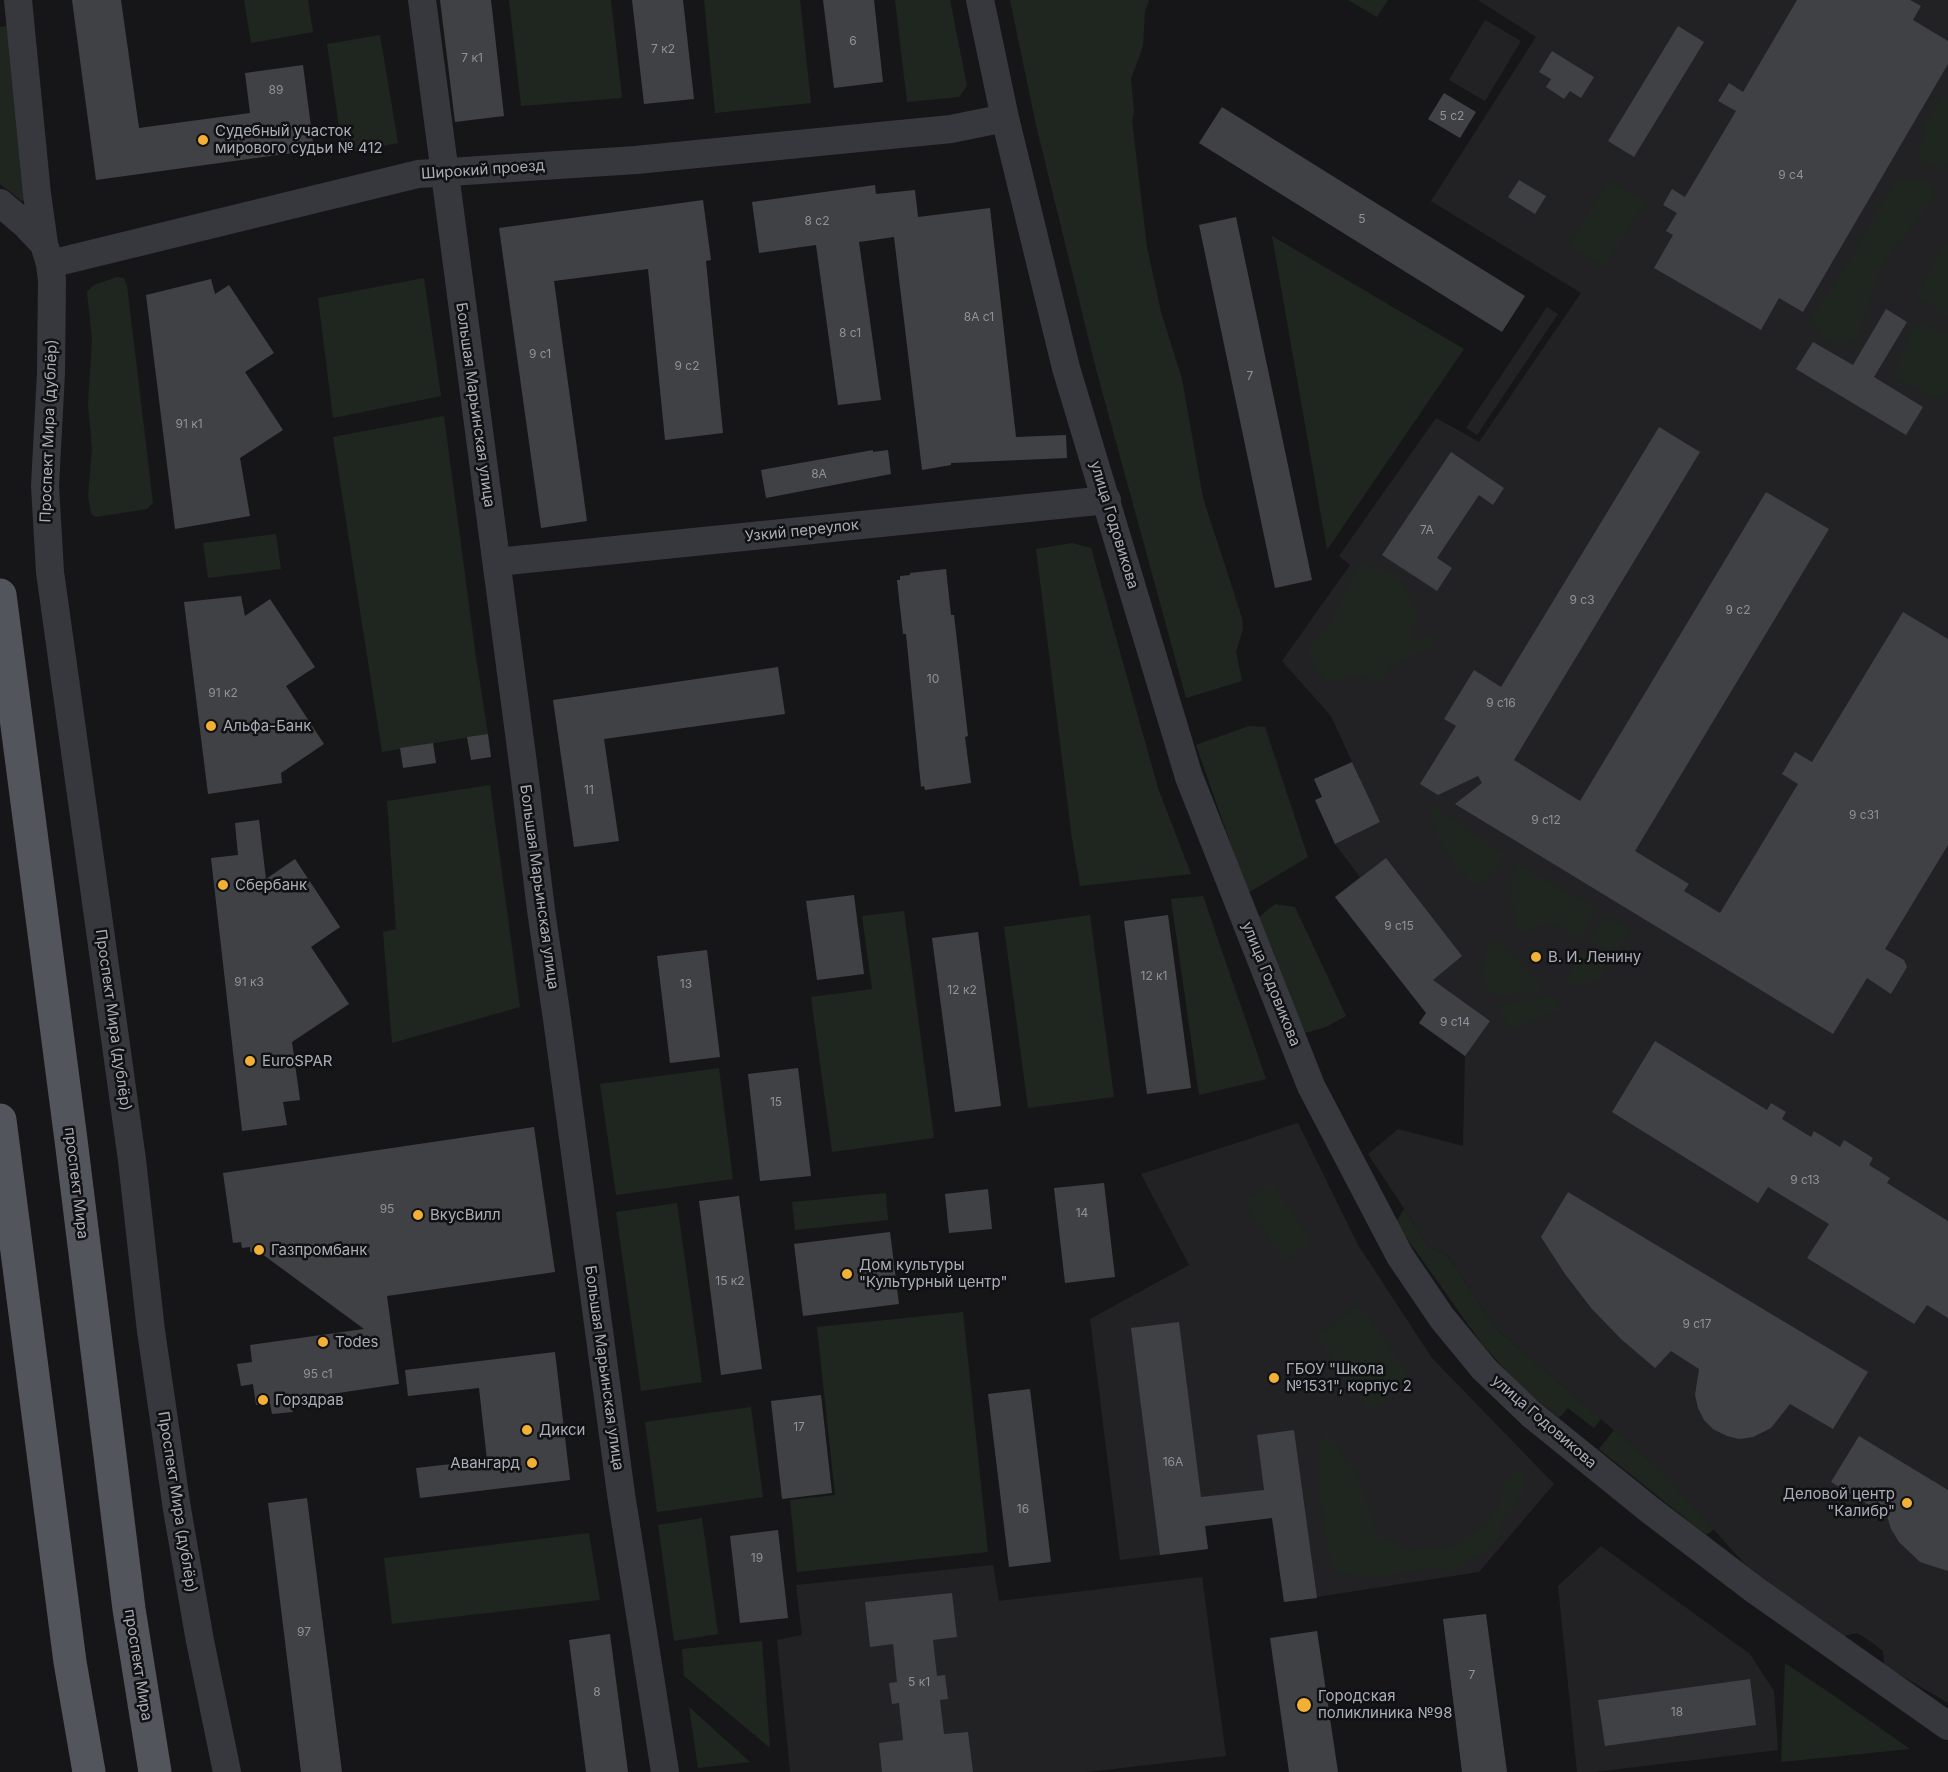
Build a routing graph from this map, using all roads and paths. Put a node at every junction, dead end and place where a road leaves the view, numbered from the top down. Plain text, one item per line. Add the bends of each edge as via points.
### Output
1 (18, 0) edge
2 (422, 0) edge
3 (980, 0) edge
4 (1005, 118) junction
5 (444, 171) junction
6 (0, 203) edge
7 (47, 254) junction
8 (1107, 500) junction
9 (496, 562) junction
10 (0, 594) edge
11 (0, 1120) edge
12 (1948, 1726) edge
13 (89, 1772) edge
14 (155, 1772) edge
15 (227, 1772) edge
16 (665, 1772) edge

1 - 7 street, Проспект Мира (дублёр) via 37,194
2 - 5 street, Большая Марьинская улица
3 - 4 street, улица Годовикова
4 - 5 street, Широкий проезд via 951,129 636,160
4 - 8 street, улица Годовикова via 1066,368
5 - 7 street, Широкий проезд
5 - 9 street, Большая Марьинская улица
6 - 7 street via 26,225
7 - 15 street, Проспект Мира (дублёр) via 52,295 45,486 50,572 129,1136 151,1331 200,1641
8 - 9 street, Узкий переулок
8 - 12 street, улица Годовикова via 1189,777 1311,1086 1400,1256 1436,1309 1484,1369 1581,1456 1755,1590
9 - 16 street, Большая Марьинская улица via 621,1494
10 - 14 main road, проспект Мира via 129,1610
11 - 13 main road via 68,1650

